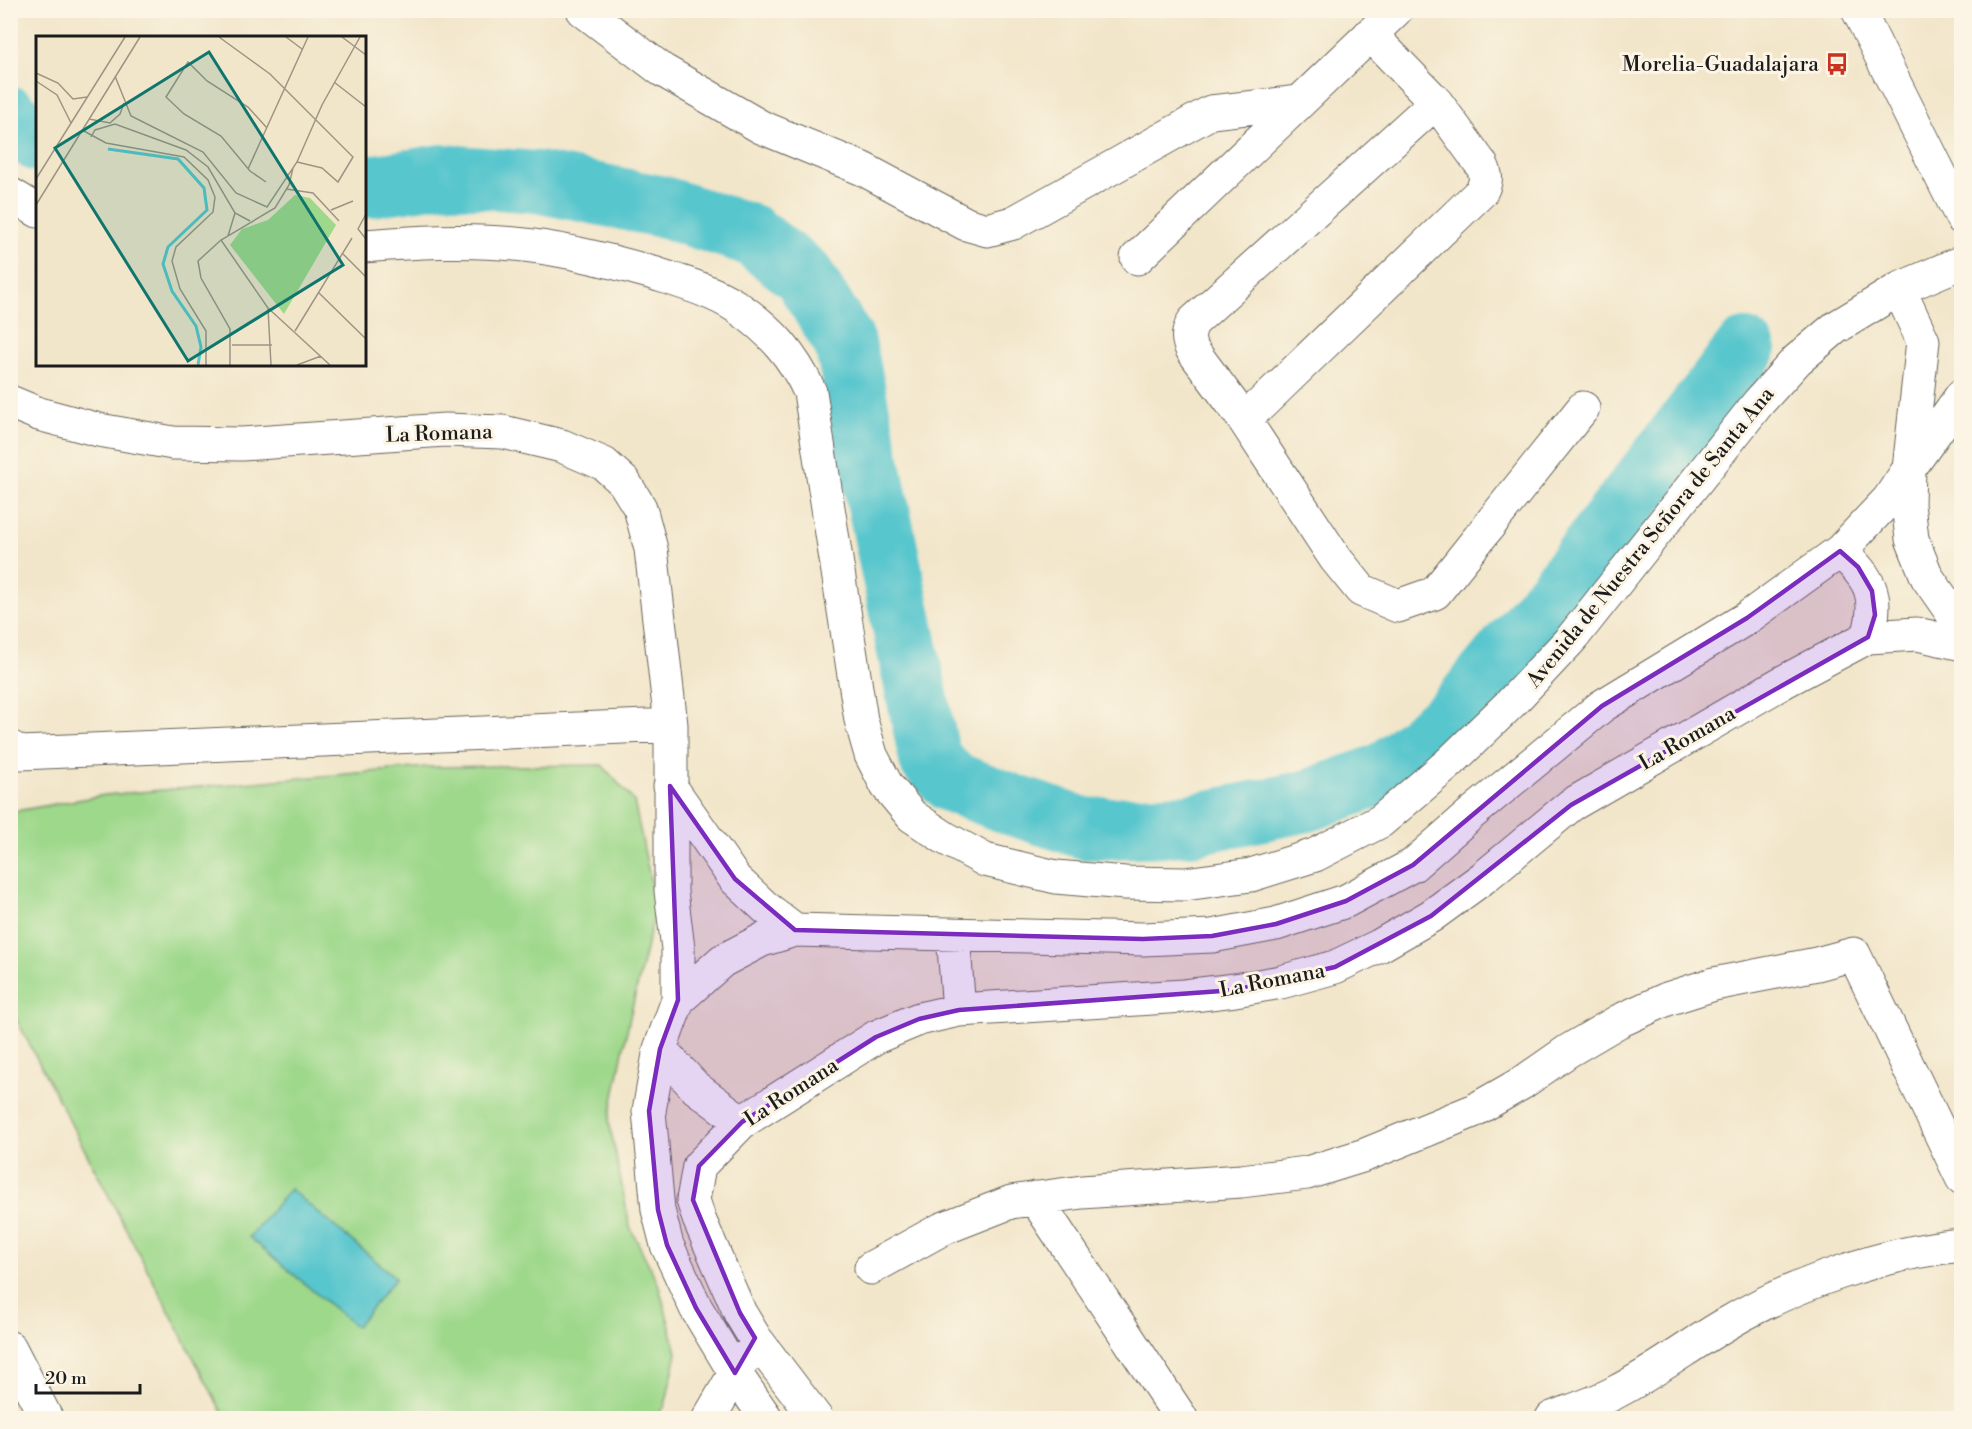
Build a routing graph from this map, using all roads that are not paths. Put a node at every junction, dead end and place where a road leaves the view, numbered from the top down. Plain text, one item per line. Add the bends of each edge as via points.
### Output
1 (583, 10) edge
2 (1396, 10) edge
3 (1858, 10) edge
4 (1370, 34) junction
5 (1299, 102) junction
6 (1436, 102) junction
7 (10, 194) edge
8 (36, 210) edge
9 (1962, 218) edge
10 (366, 246) edge
11 (1137, 258) dead end
12 (1962, 262) edge
13 (1899, 289) junction
14 (1962, 395) edge
15 (10, 402) edge
16 (1583, 408) dead end
17 (1243, 418) junction
18 (1909, 469) junction
19 (1840, 551) junction
20 (1962, 623) edge
21 (1868, 637) junction
22 (1962, 644) edge
23 (671, 725) junction
24 (14, 753) edge
25 (670, 786) junction
26 (795, 930) junction
27 (953, 935) junction
28 (678, 1000) junction
29 (959, 1010) junction
30 (660, 1049) junction
31 (742, 1122) junction
32 (1962, 1178) edge
33 (1035, 1198) junction
34 (1962, 1245) edge
35 (871, 1268) dead end
36 (755, 1338) junction
37 (10, 1348) edge
38 (735, 1373) junction
39 (46, 1419) edge
40 (709, 1419) edge
41 (766, 1419) edge
42 (816, 1419) edge
43 (1181, 1419) edge
44 (1552, 1419) edge

1 - 5 main road via 662,70 761,127 863,169 966,224 987,230 1013,223 1211,112
2 - 4 main road
3 - 9 main road
4 - 5 main road
4 - 6 main road
5 - 11 main road
6 - 17 main road via 1486,172 1481,192
6 - 17 main road via 1193,322 1188,342
7 - 8 main road
10 - 13 main road, Avenida de Nuestra Señora de Santa Ana via 516,244 588,257 701,290 736,306 762,326 784,347 810,392 861,720 871,755 887,786 912,816 985,861 1056,877 1125,884 1185,884 1251,875 1315,855 1381,821 1495,719 1572,638 1759,402 1797,360 1834,328
12 - 13 main road, Avenida de Nuestra Señora de Santa Ana
13 - 18 main road, La Romana via 1923,341
14 - 18 main road, La Romana
15 - 23 main road, La Romana via 99,430 173,443 242,444 445,430 503,432 562,446 604,464 624,482 640,508 651,549
16 - 17 main road via 1435,593 1398,606 1361,590 1341,566
18 - 19 main road, La Romana via 1889,499
18 - 20 main road, La Romana via 1912,538 1927,577
19 - 21 main road via 1858,567 1872,591 1875,615
19 - 27 main road, La Romana via 1747,618 1602,706 1413,865 1346,901 1276,924 1212,936 1143,939
21 - 22 main road, La Romana via 1917,634
21 - 29 main road, La Romana via 1571,805 1431,916 1335,967 1281,982 1184,996
23 - 24 main road
23 - 25 main road, La Romana
25 - 26 main road via 735,879
25 - 28 main road, La Romana
26 - 27 main road, La Romana
26 - 28 main road, La Romana via 762,940 722,961
27 - 29 main road
28 - 30 main road, La Romana
29 - 31 main road, La Romana via 919,1019 876,1037
30 - 31 main road via 696,1088
30 - 38 main road, La Romana via 649,1111 658,1210 667,1245 696,1308
31 - 36 main road, La Romana via 699,1166 693,1200 740,1313
32 - 33 main road via 1854,954 1714,984 1667,999 1619,1021 1473,1111 1365,1155 1307,1173
33 - 35 main road via 1011,1202 942,1229
33 - 43 main road
34 - 44 main road via 1890,1258 1787,1294 1730,1322 1614,1393
36 - 38 main road
36 - 42 main road
37 - 39 main road
38 - 40 main road
38 - 41 main road, La Romana

